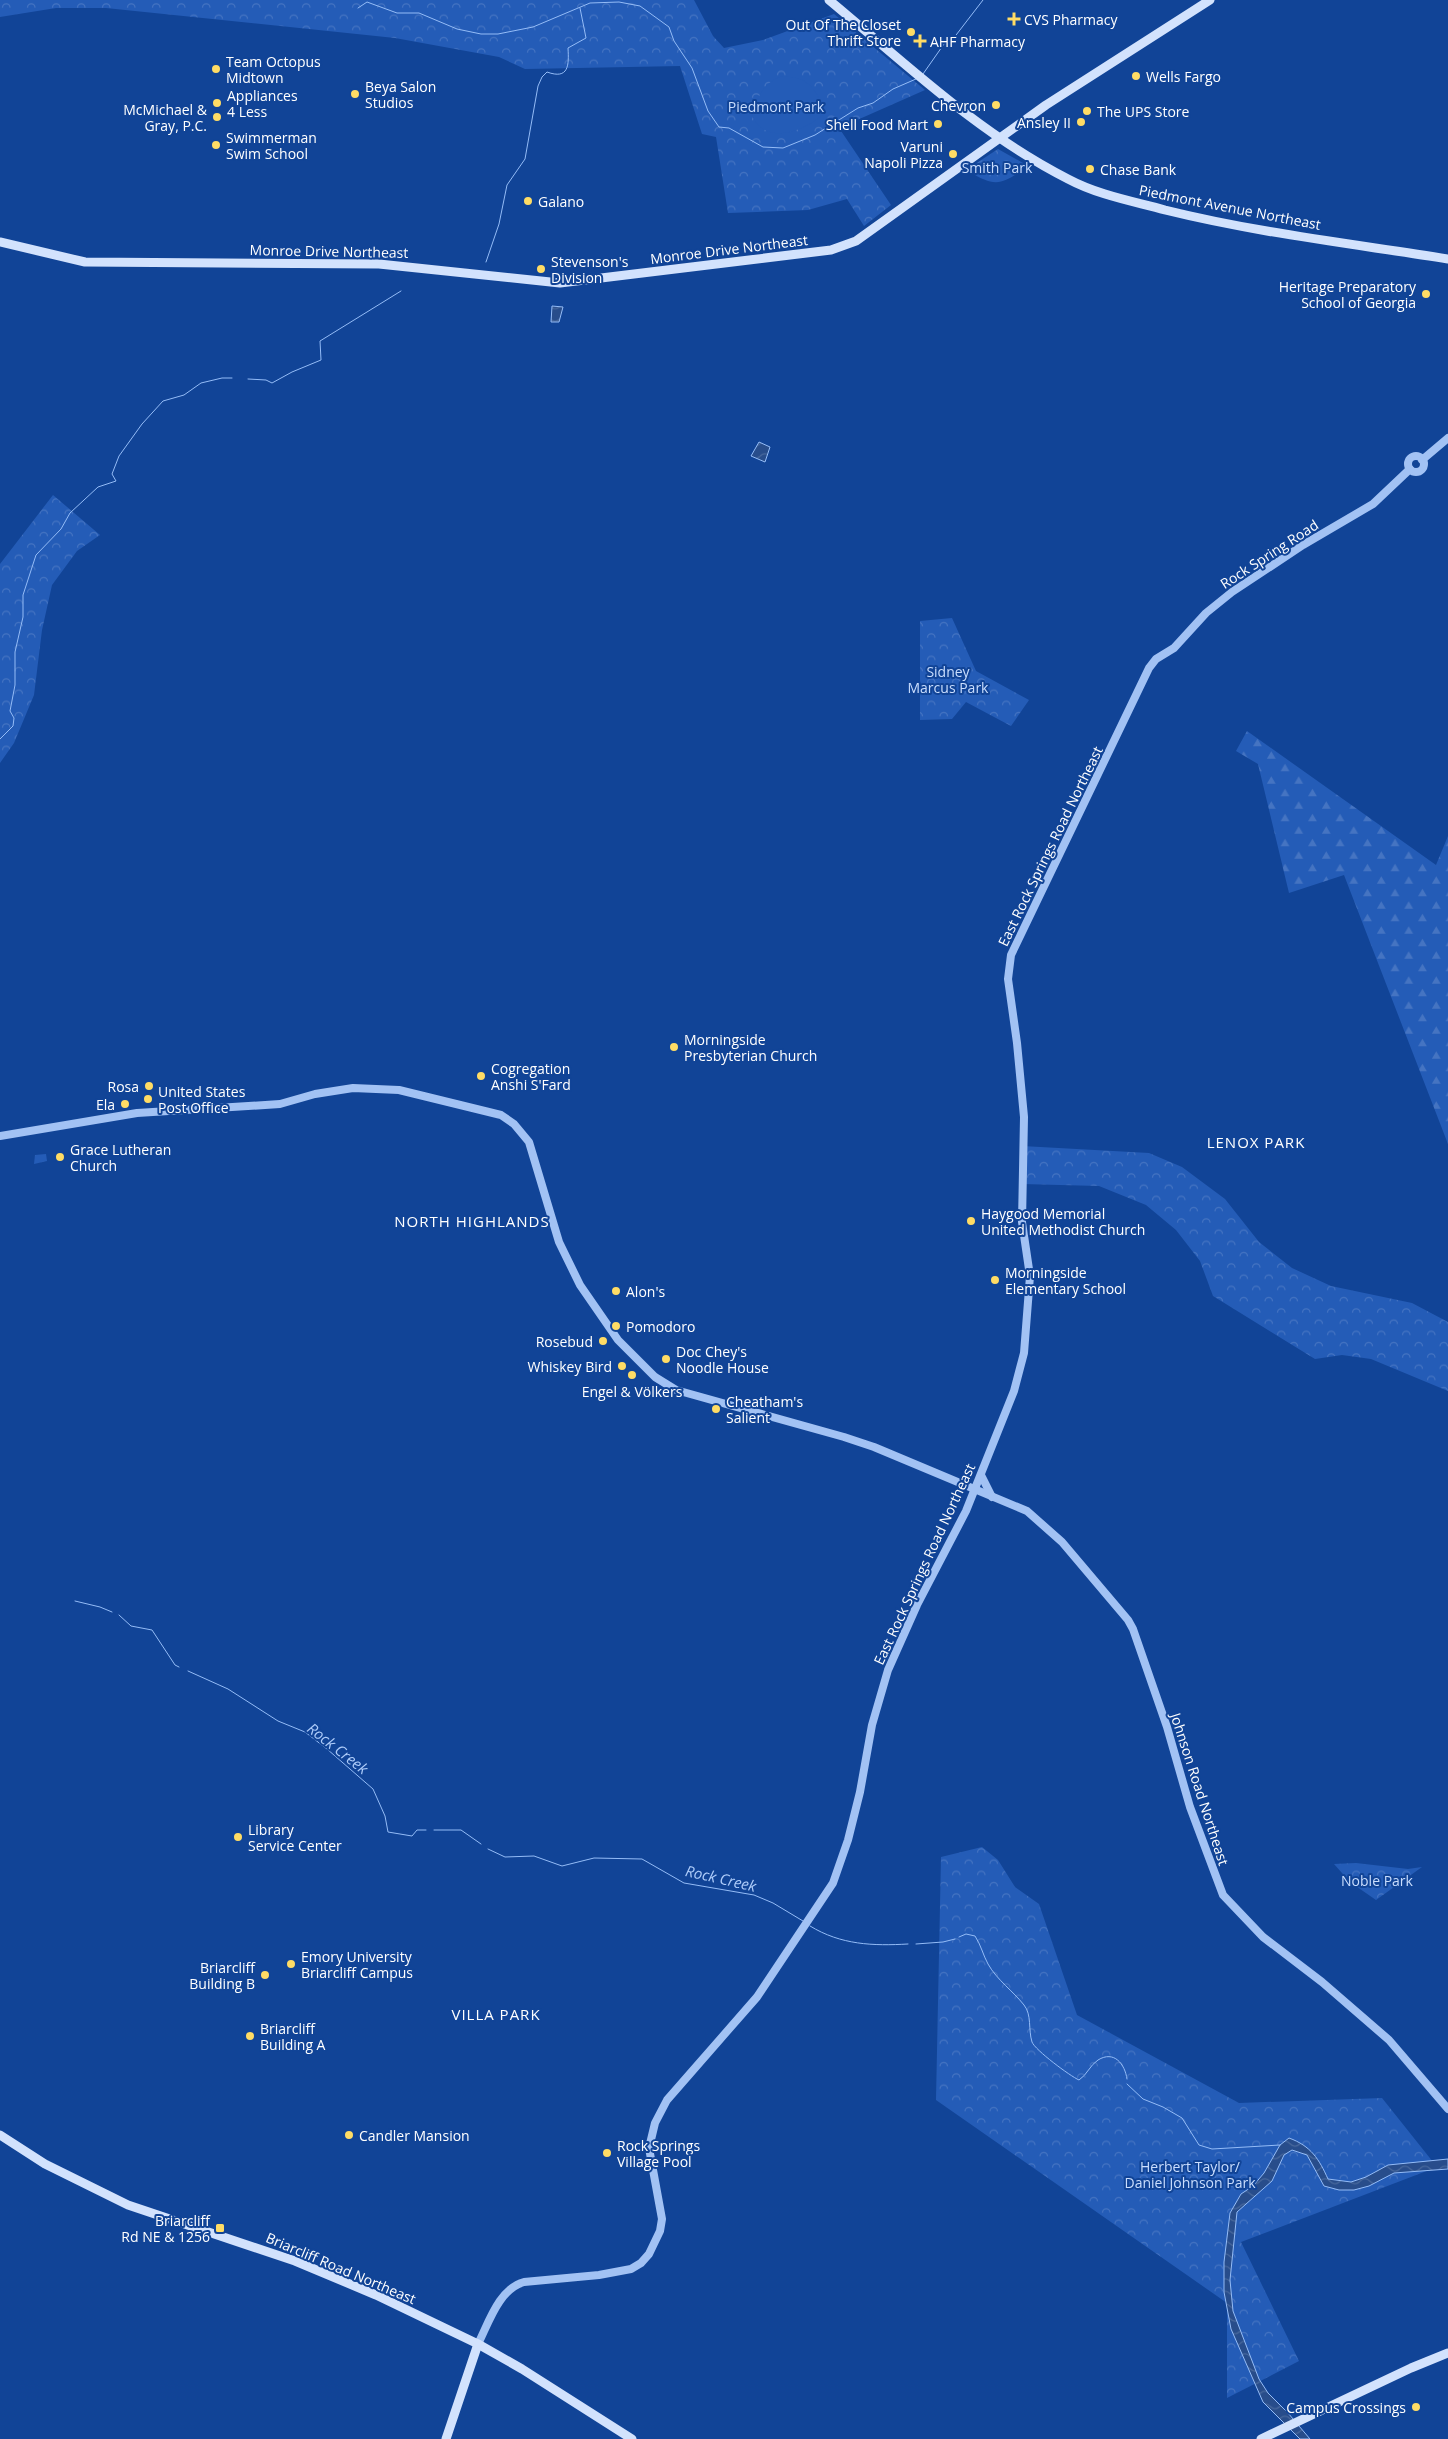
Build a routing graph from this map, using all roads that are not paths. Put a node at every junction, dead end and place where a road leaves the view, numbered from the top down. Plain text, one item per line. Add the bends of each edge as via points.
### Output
1 (829, 0) edge
2 (1210, 0) edge
3 (998, 138) junction
4 (0, 242) edge
5 (1448, 259) edge
6 (1448, 438) edge
7 (1149, 668) joint
8 (0, 1136) edge
9 (981, 1475) junction
10 (975, 1490) junction
11 (992, 1497) junction
12 (1448, 2109) edge
13 (0, 2135) edge
14 (478, 2344) junction
15 (1448, 2353) edge
16 (446, 2439) edge
17 (632, 2439) edge
18 (1261, 2439) edge

1 - 3 main road, Piedmont Avenue Northeast
2 - 3 main road, Monroe Drive Northeast
3 - 4 main road, Monroe Drive Northeast via 841,248 574,282 546,282 379,264 85,262
3 - 5 main road, Piedmont Avenue Northeast via 1068,179 1107,195 1238,225
6 - 7 street, Rock Spring Road via 1422,460 1417,457 1411,459 1410,469 1373,504 1232,592 1206,613 1174,648 1156,658
7 - 9 street, East Rock Springs Road Northeast via 1025,922 1008,966 1023,1097 1021,1206 1030,1276 1029,1308 1019,1374
8 - 10 street, Johnson Road Northeast via 137,1113 280,1104 353,1088 399,1090 493,1112 514,1124 529,1142 559,1242 592,1305 618,1340 655,1377 676,1390 874,1447
9 - 10 street, East Rock Springs Road Northeast
9 - 11 street
10 - 11 street, Johnson Road Northeast
10 - 14 street, East Rock Springs Road Northeast via 888,1670 872,1724 848,1840 833,1883 757,1997 667,2100 655,2123 649,2148 662,2219 655,2245 641,2263 631,2268 600,2275 524,2282 512,2287 504,2295
11 - 12 street, Johnson Road Northeast via 1027,1511 1052,1532 1128,1620 1143,1655 1190,1808 1223,1895 1263,1937 1322,1982 1389,2040
13 - 14 main road, Briarcliff Road Northeast via 45,2164 128,2205 295,2261
14 - 16 main road
14 - 17 main road, Briarcliff Road Northeast
15 - 18 main road

